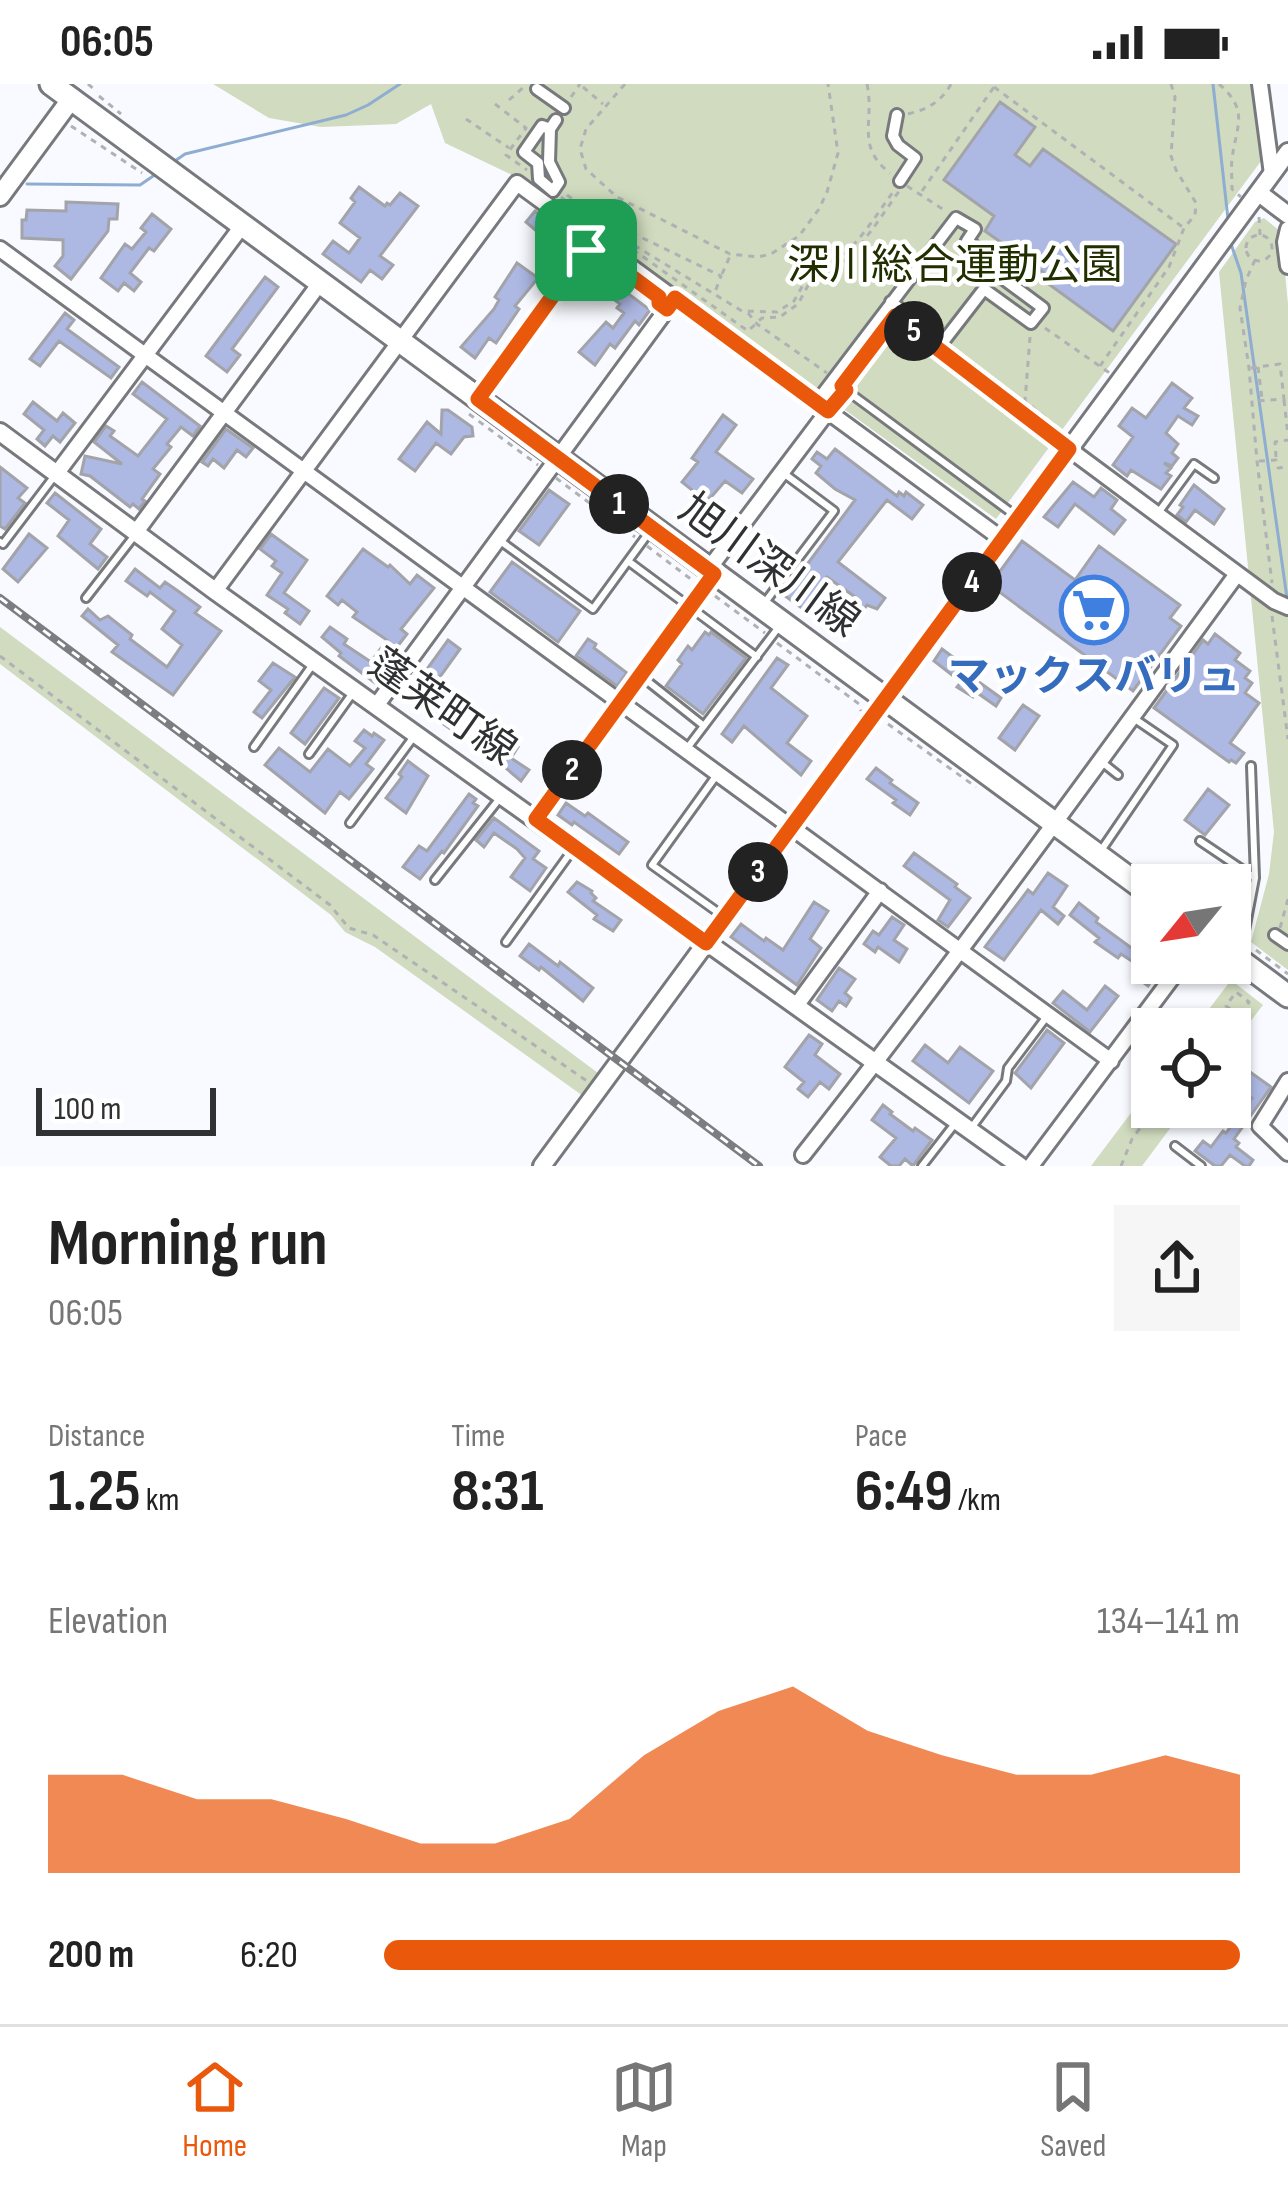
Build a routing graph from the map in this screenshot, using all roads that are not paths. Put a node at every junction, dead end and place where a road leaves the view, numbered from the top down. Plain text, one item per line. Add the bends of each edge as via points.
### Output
1 (51, 84) edge
2 (1260, 84) edge
3 (532, 87) edge
4 (78, 91) edge
5 (897, 115) road end
6 (557, 119) junction
7 (1288, 152) edge
8 (1273, 174) junction
9 (902, 183) road end
10 (0, 196) edge
11 (1255, 199) junction
12 (1288, 215) edge
13 (242, 226) junction
14 (1288, 230) edge
15 (593, 240) junction
16 (0, 249) edge
17 (1288, 266) edge
18 (320, 283) junction
19 (675, 298) junction
20 (890, 302) junction
21 (400, 342) junction
22 (145, 354) junction
23 (846, 390) junction
24 (824, 393) dead end
25 (469, 403) junction
26 (828, 411) junction
27 (224, 412) junction
28 (1, 433) edge
29 (1068, 442) junction
30 (554, 466) junction
31 (304, 471) junction
32 (782, 472) junction
33 (57, 473) junction
34 (1214, 478) dead end
35 (1157, 515) junction
36 (1018, 518) junction
37 (136, 532) junction
38 (647, 535) junction
39 (499, 539) junction
40 (1003, 540) junction
41 (0, 542) edge
42 (628, 561) junction
43 (1237, 574) junction
44 (709, 578) junction
45 (464, 587) junction
46 (215, 591) junction
47 (86, 598) dead end
48 (1281, 604) edge
49 (691, 607) junction
50 (760, 608) junction
51 (776, 631) junction
52 (757, 657) junction
53 (315, 662) junction
54 (641, 676) junction
55 (355, 691) junction
56 (886, 700) junction
57 (622, 703) junction
58 (376, 706) junction
59 (1132, 717) junction
60 (704, 725) junction
61 (416, 734) junction
62 (254, 747) dead end
63 (686, 750) junction
64 (309, 754) dead end
65 (1100, 761) junction
66 (1251, 766) dead end
67 (718, 773) junction
68 (1118, 775) dead end
69 (502, 795) junction
70 (536, 819) junction
71 (1055, 823) junction
72 (350, 824) dead end
73 (791, 827) junction
74 (1200, 841) dead end
75 (574, 847) junction
76 (1098, 855) junction
77 (1255, 878) junction
78 (1131, 879) edge
79 (435, 880) dead end
80 (880, 891) junction
81 (1251, 901) edge
82 (725, 917) junction
83 (1275, 934) road end
84 (506, 942) dead end
85 (706, 943) junction
86 (1288, 944) edge
87 (960, 950) junction
88 (1251, 968) edge
89 (1168, 984) edge
90 (1287, 992) edge
91 (796, 1006) junction
92 (1048, 1015) junction
93 (1111, 1061) junction
94 (876, 1063) junction
95 (1288, 1081) edge
96 (964, 1126) junction
97 (1175, 1146) dead end
98 (1288, 1153) edge
99 (803, 1155) dead end
100 (542, 1166) edge
101 (922, 1166) edge
102 (1020, 1166) edge
103 (1031, 1166) edge
104 (1201, 1166) edge

1 - 4 main road, 旭川深川線
2 - 8 street
3 - 6 street
4 - 10 main road
4 - 13 main road, 旭川深川線 via 146,165
5 - 9 street via 892,136 915,158
6 - 6 street via 524,152 538,163 538,179 555,188 560,182 549,162
7 - 8 street
8 - 11 street
11 - 12 street
11 - 29 street
13 - 18 main road, 旭川深川線
13 - 22 street
14 - 17 street
15 - 19 street
15 - 21 street via 517,183
15 - 25 street
16 - 22 street
18 - 21 main road, 旭川深川線
18 - 27 street
19 - 26 street
19 - 30 street
20 - 20 street via 956,218 975,230 967,241 983,252 978,260 1043,308 1032,321 985,289 943,342
20 - 24 street
21 - 25 main road, 旭川深川線
21 - 31 street
22 - 27 street
22 - 33 street
23 - 26 lane
23 - 29 lane via 895,316
23 - 36 lane
25 - 30 main road, 旭川深川線
26 - 32 street
26 - 40 street
27 - 31 street
27 - 37 street
28 - 33 street, 蓬莱町線
29 - 35 street
29 - 36 street
30 - 38 main road, 旭川深川線
30 - 39 street
31 - 45 street
31 - 46 street
32 - 44 street
32 - 50 lane via 834,511
33 - 37 street, 蓬莱町線
33 - 41 lane
34 - 35 lane via 1194,464
35 - 43 street
36 - 40 street
37 - 46 street, 蓬莱町線
37 - 47 lane
38 - 42 lane
38 - 44 main road, 旭川深川線
39 - 42 lane via 593,609
39 - 45 street
40 - 56 street
42 - 49 lane
43 - 48 street
43 - 59 street
44 - 49 street
44 - 50 main road, 旭川深川線
45 - 57 street
45 - 58 street
46 - 53 street, 蓬莱町線
49 - 52 lane
49 - 54 street
50 - 51 main road, 旭川深川線
51 - 52 lane
51 - 56 main road, 旭川深川線
52 - 60 lane
53 - 55 street, 蓬莱町線
53 - 62 lane
54 - 57 street
54 - 60 lane
55 - 58 street, 蓬莱町線
55 - 64 lane
56 - 71 main road, 旭川深川線
56 - 73 street
57 - 63 street
57 - 70 street
58 - 61 street, 蓬莱町線
59 - 65 street
59 - 76 lane via 1173,746
60 - 63 lane
61 - 69 street, 蓬莱町線
61 - 72 lane
63 - 67 street
65 - 68 lane
65 - 71 street
66 - 77 lane
67 - 73 street
67 - 82 lane via 652,865
69 - 70 street, 蓬莱町線
69 - 79 lane
70 - 75 street, 蓬莱町線
71 - 76 main road, 旭川深川線
71 - 87 street
73 - 80 street
73 - 82 street
74 - 77 lane
75 - 84 lane
75 - 85 street, 蓬莱町線
76 - 78 main road, 旭川深川線
77 - 81 lane
80 - 87 street
80 - 91 street
82 - 85 street
83 - 86 street
85 - 91 street, 蓬莱町線
85 - 100 street
87 - 92 street
87 - 94 street
88 - 90 main road
89 - 93 street
91 - 94 street, 蓬莱町線
92 - 93 street
92 - 96 lane via 1006,1082
93 - 103 street
94 - 96 street, 蓬莱町線
94 - 99 street
95 - 98 street via 1260,1126
96 - 101 lane
96 - 102 street, 蓬莱町線
97 - 104 lane

